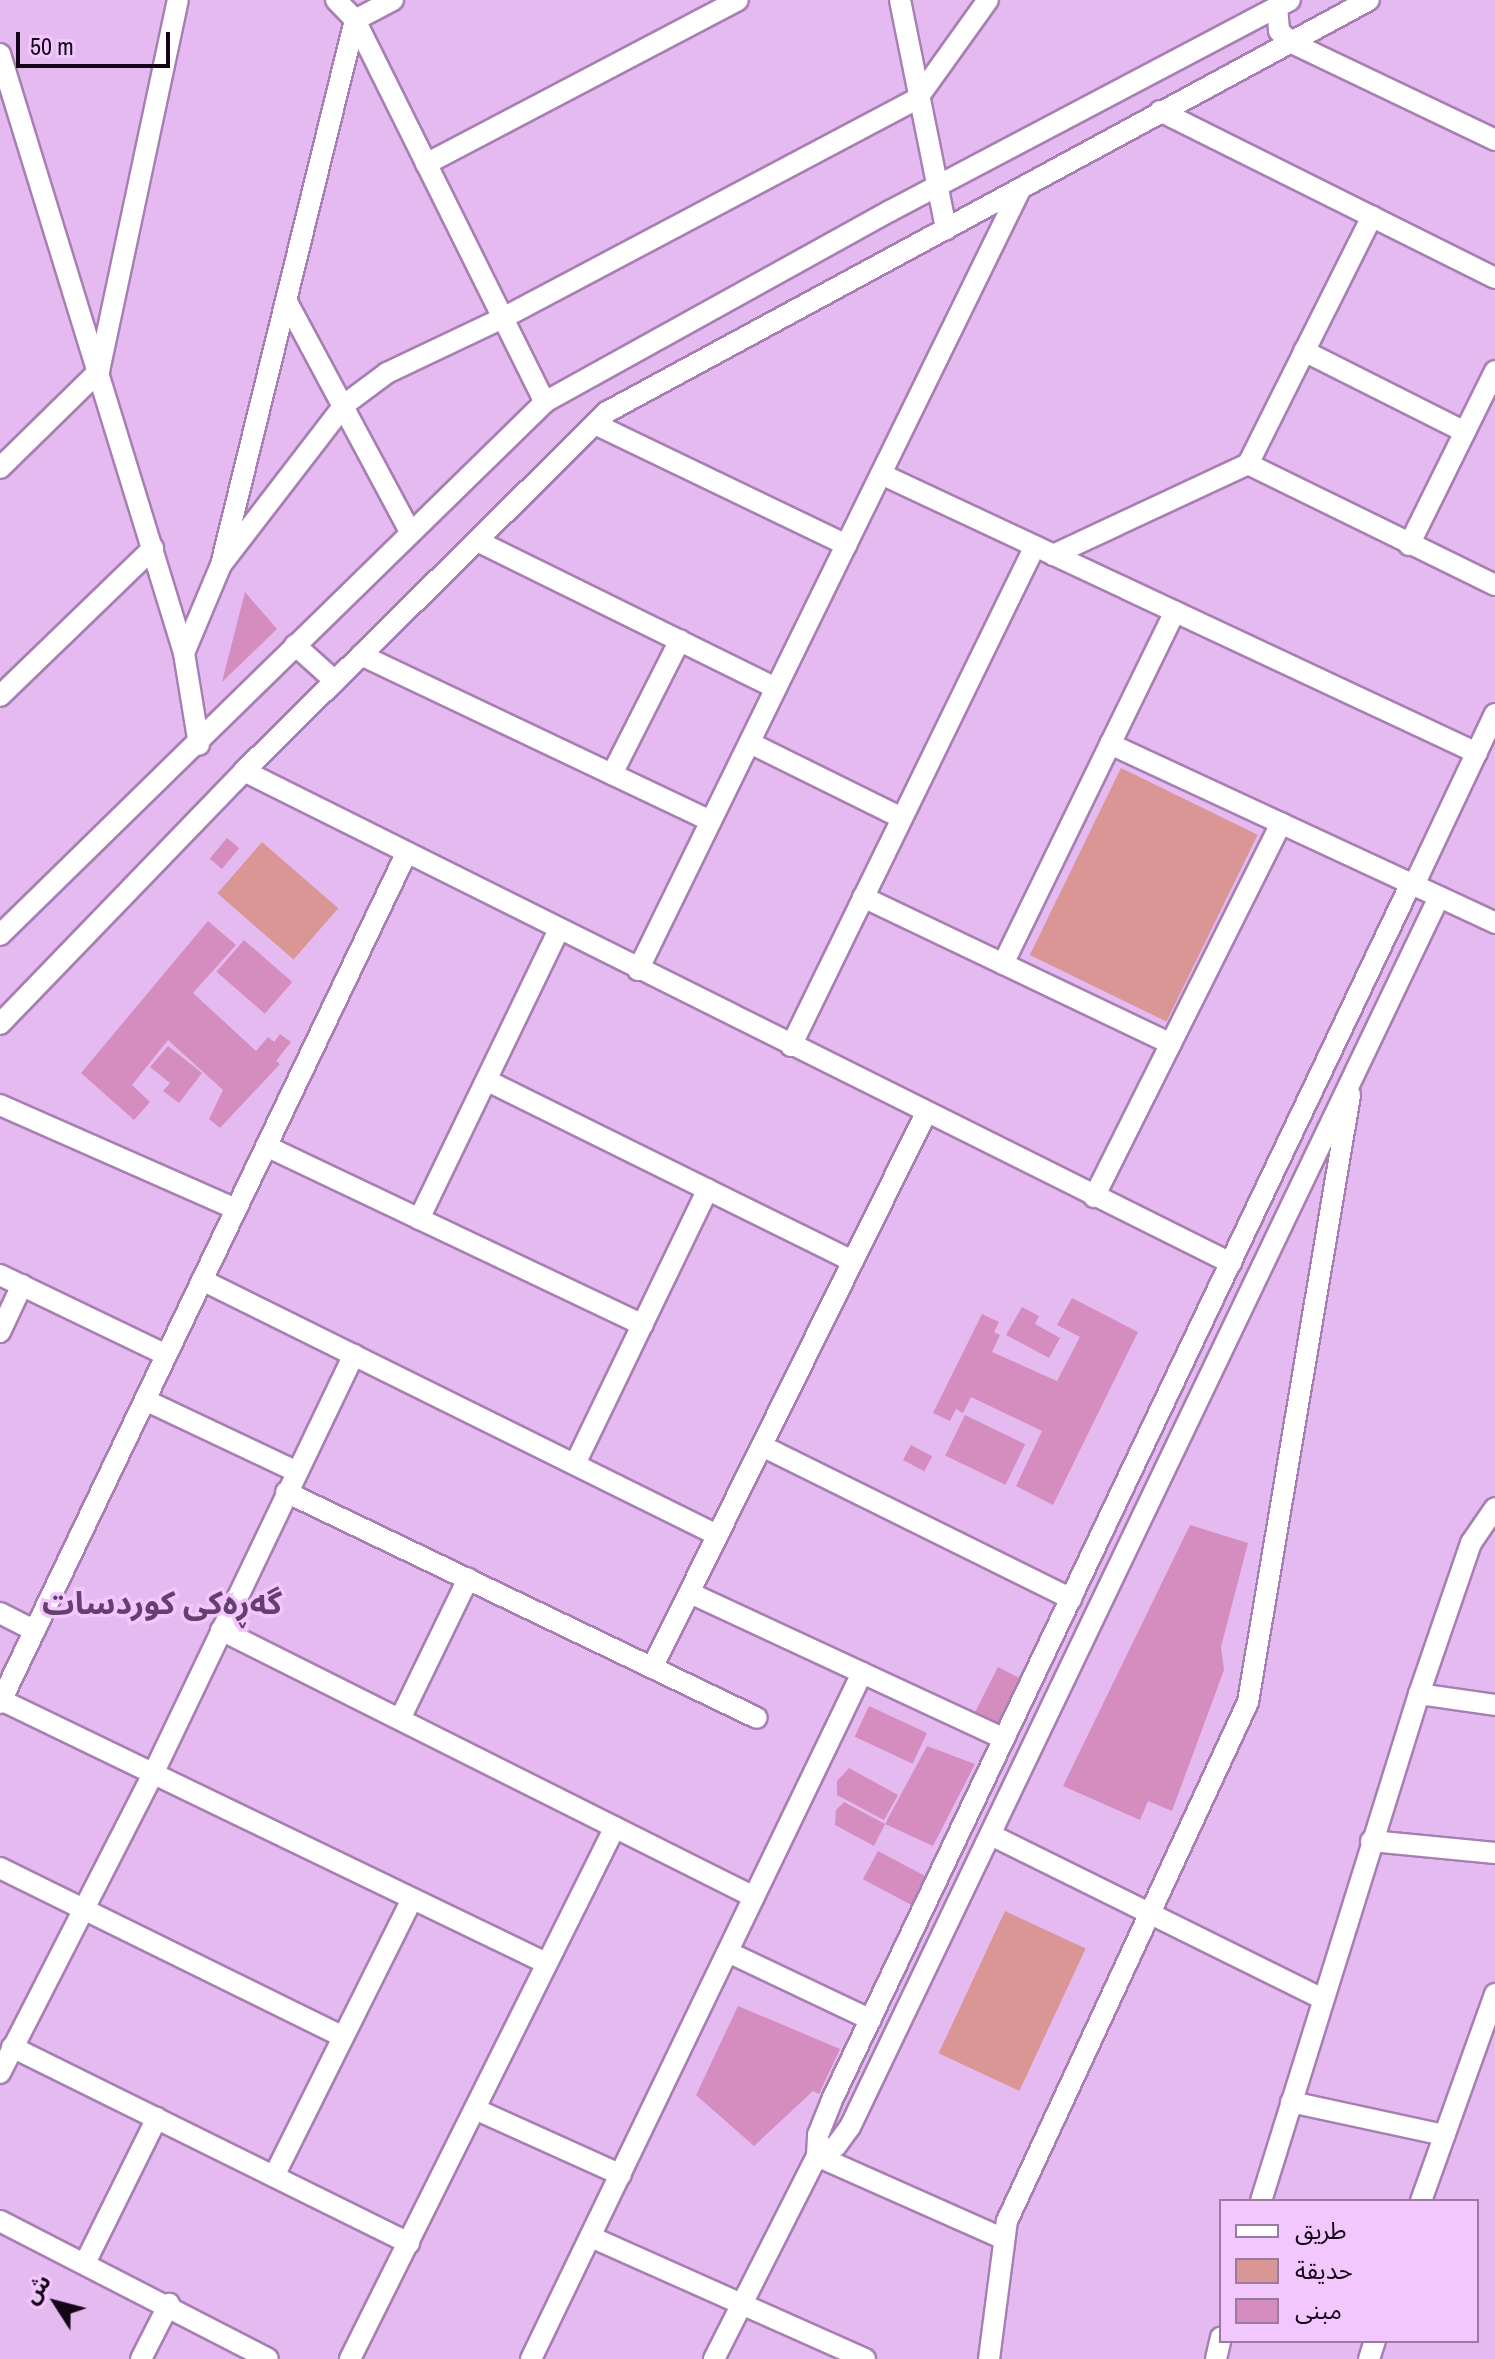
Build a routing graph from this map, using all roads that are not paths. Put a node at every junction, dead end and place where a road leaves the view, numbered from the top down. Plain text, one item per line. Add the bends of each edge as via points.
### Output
1 (178, 0) edge
2 (336, 0) edge
3 (393, 0) edge
4 (738, 0) edge
5 (900, 0) edge
6 (988, 0) edge
7 (1369, 0) edge
8 (1283, 3) edge
9 (355, 20) junction
10 (1292, 43) junction
11 (0, 54) edge
12 (917, 99) junction
13 (1160, 111) junction
14 (1495, 140) edge
15 (426, 164) junction
16 (934, 188) junction
17 (1020, 190) junction
18 (1372, 216) junction
19 (946, 229) junction
20 (1495, 278) edge
21 (287, 302) junction
22 (503, 318) junction
23 (1304, 351) junction
24 (99, 371) junction
25 (1495, 371) edge
26 (545, 402) junction
27 (344, 405) junction
28 (595, 424) junction
29 (1465, 432) junction
30 (1248, 464) junction
31 (0, 468) edge
32 (881, 474) junction
33 (411, 533) junction
34 (477, 541) junction
35 (846, 545) junction
36 (1409, 545) junction
37 (153, 548) junction
38 (1044, 550) junction
39 (221, 565) junction
40 (1495, 585) edge
41 (1175, 612) junction
42 (680, 640) junction
43 (295, 645) junction
44 (184, 653) junction
45 (361, 655) junction
46 (335, 681) junction
47 (776, 688) junction
48 (0, 696) edge
49 (1495, 714) edge
50 (750, 743) junction
51 (1110, 744) junction
52 (199, 745) junction
53 (1477, 753) junction
54 (244, 771) junction
55 (612, 774) junction
56 (902, 818) junction
57 (711, 821) junction
58 (1281, 823) junction
59 (406, 854) junction
60 (1412, 884) junction
61 (863, 897) junction
62 (1439, 897) junction
63 (1495, 923) edge
64 (559, 930) junction
65 (0, 935) edge
66 (1003, 964) junction
67 (638, 970) junction
68 (0, 1024) edge
69 (1171, 1044) junction
70 (791, 1046) junction
71 (1352, 1079) junction
72 (488, 1081) junction
73 (0, 1105) edge
74 (926, 1113) junction
75 (266, 1146) junction
76 (708, 1189) junction
77 (1094, 1197) junction
78 (236, 1209) junction
79 (419, 1219) junction
80 (853, 1261) junction
81 (1231, 1263) junction
82 (0, 1275) edge
83 (202, 1280) junction
84 (22, 1285) junction
85 (643, 1325) junction
86 (0, 1332) edge
87 (166, 1355) junction
88 (354, 1355) junction
89 (145, 1400) junction
90 (762, 1446) junction
91 (575, 1464) junction
92 (297, 1472) junction
93 (286, 1492) junction
94 (1495, 1508) edge
95 (717, 1535) junction
96 (468, 1579) junction
97 (690, 1593) junction
98 (1071, 1599) junction
99 (0, 1613) edge
100 (221, 1630) junction
101 (35, 1631) junction
102 (652, 1668) junction
103 (862, 1673) junction
104 (1419, 1694) junction
105 (1, 1702) edge
106 (1495, 1705) edge
107 (757, 1718) dead end
108 (400, 1719) junction
109 (1004, 1739) junction
110 (153, 1774) junction
111 (615, 1827) junction
112 (991, 1835) junction
113 (1371, 1841) junction
114 (1495, 1853) edge
115 (0, 1868) edge
116 (754, 1897) junction
117 (412, 1899) junction
118 (83, 1907) junction
119 (1147, 1915) junction
120 (728, 1952) junction
121 (546, 1963) junction
122 (1323, 1999) junction
123 (1494, 2000) edge
124 (871, 2020) junction
125 (342, 2036) junction
126 (12, 2047) junction
127 (0, 2073) edge
128 (1291, 2102) junction
129 (475, 2109) junction
130 (157, 2118) junction
131 (1444, 2135) junction
132 (817, 2156) junction
133 (621, 2175) junction
134 (274, 2176) junction
135 (1262, 2199) edge
136 (1422, 2199) edge
137 (0, 2221) edge
138 (591, 2237) junction
139 (1000, 2237) junction
140 (409, 2243) junction
141 (85, 2263) junction
142 (740, 2301) junction
143 (169, 2304) junction
144 (141, 2359) edge
145 (268, 2359) edge
146 (350, 2359) edge
147 (531, 2359) edge
148 (714, 2359) edge
149 (865, 2359) edge
150 (989, 2359) edge

1 - 24 street
2 - 9 street
3 - 9 street
4 - 15 street
5 - 12 street
6 - 12 street
7 - 10 street
8 - 10 street via 1279,31
8 - 16 street
9 - 15 street
9 - 21 street
10 - 13 street
10 - 14 street
11 - 24 street
12 - 16 street
12 - 22 street
13 - 17 street
13 - 18 street
15 - 22 street
16 - 19 street
16 - 26 street
17 - 19 street
17 - 32 street
18 - 20 street
18 - 23 street
19 - 28 street via 607,412
21 - 27 street
21 - 39 street
22 - 26 street
22 - 27 street via 387,373
23 - 29 street
23 - 30 street
24 - 31 street
24 - 37 street
25 - 29 street
26 - 33 street
27 - 33 street
27 - 39 street
28 - 34 street
28 - 35 street
29 - 36 street
30 - 36 street
30 - 38 street
32 - 35 street
32 - 38 street
33 - 43 street
34 - 42 street
34 - 45 street
35 - 47 street
36 - 40 street
37 - 44 street
37 - 48 street
38 - 41 street
38 - 56 street
39 - 44 street
41 - 51 street
41 - 53 street
42 - 47 street
42 - 55 street
43 - 46 street
43 - 52 street
44 - 52 street
45 - 46 street
45 - 55 street
46 - 54 street
47 - 50 street
49 - 53 street
50 - 56 street
50 - 57 street
51 - 58 street
51 - 66 street
52 - 65 street
53 - 60 street
54 - 59 street
54 - 68 street
55 - 57 street
56 - 61 street
57 - 67 street
58 - 60 street
58 - 69 street
59 - 64 street
59 - 75 street
60 - 62 street
60 - 81 street
61 - 66 street
61 - 70 street
62 - 63 street
62 - 71 street
64 - 67 street
64 - 72 street
66 - 69 street
67 - 70 street
69 - 77 street
70 - 74 street
71 - 112 street
71 - 119 street via 1248,1702
72 - 76 street
72 - 79 street
73 - 78 street
74 - 77 street
74 - 80 street
75 - 78 street
75 - 79 street
76 - 80 street
76 - 85 street
77 - 81 street
78 - 83 street
79 - 85 street
80 - 90 street
81 - 98 street
82 - 84 street
83 - 87 street
83 - 88 street
84 - 86 street
84 - 87 street
85 - 91 street
87 - 89 street
88 - 91 street
88 - 92 street
89 - 92 street
89 - 101 street
90 - 95 street
90 - 98 street
91 - 95 street
92 - 93 street
93 - 96 street
93 - 100 street
94 - 104 street via 1471,1543
95 - 97 street
96 - 102 street
96 - 108 street
97 - 102 street
97 - 103 street
98 - 109 street
99 - 101 street
100 - 108 street
100 - 110 street
101 - 105 street
102 - 107 street
103 - 109 street
103 - 116 street
104 - 106 street
104 - 113 street
105 - 110 street
108 - 111 street
109 - 124 street
110 - 117 street
110 - 118 street
111 - 116 street
111 - 121 street
112 - 119 street
112 - 132 street via 850,2127 836,2146
113 - 114 street
113 - 122 street
115 - 118 street
116 - 120 street
117 - 121 street
117 - 125 street
118 - 125 street
118 - 126 street
119 - 122 street
119 - 139 street
120 - 124 street
120 - 133 street
121 - 129 street
122 - 128 street
123 - 131 street
124 - 132 street via 822,2122
125 - 134 street
126 - 127 street
126 - 130 street
128 - 131 street
128 - 135 street
129 - 133 street
129 - 140 street
130 - 134 street
130 - 141 street
131 - 136 street
132 - 139 street
132 - 142 street
133 - 138 street
134 - 140 street
137 - 141 street
138 - 142 street
138 - 147 street
139 - 150 street
140 - 146 street
141 - 143 street
142 - 148 street
142 - 149 street
143 - 144 street
143 - 145 street

